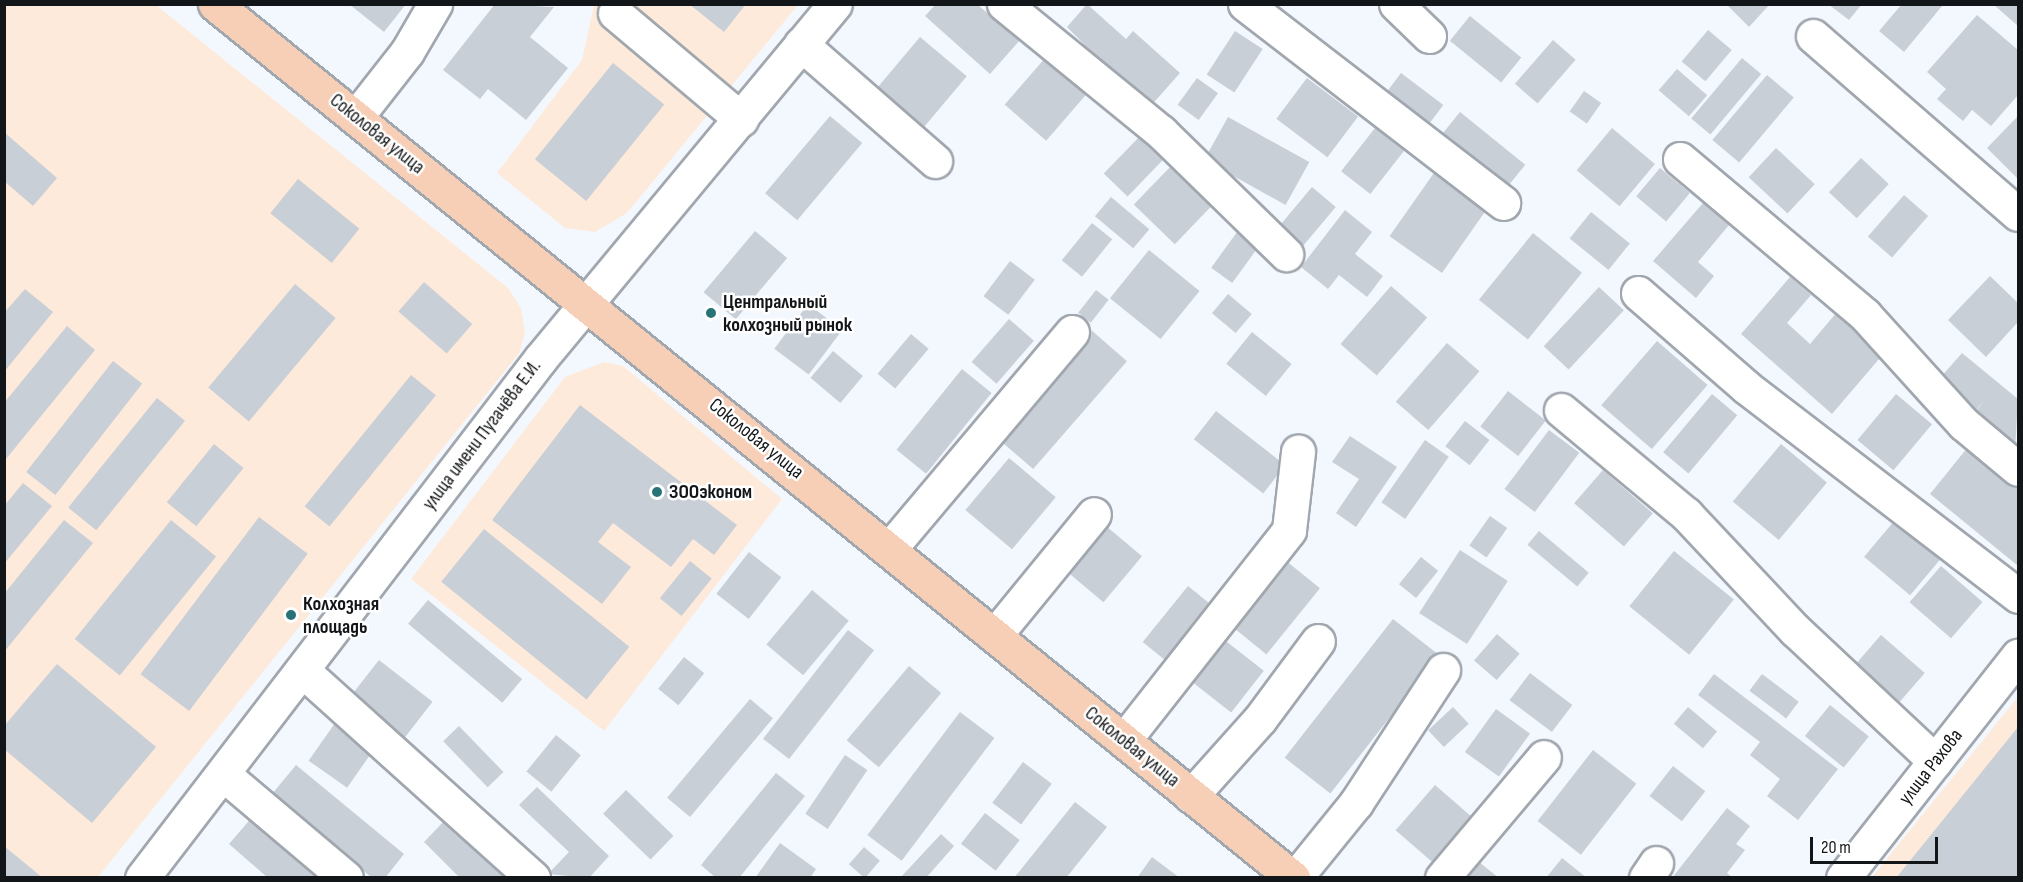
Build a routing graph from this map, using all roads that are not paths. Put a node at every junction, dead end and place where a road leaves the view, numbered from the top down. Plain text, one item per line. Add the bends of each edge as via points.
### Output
1 (215, 4) edge
2 (435, 4) edge
3 (835, 4) edge
4 (1004, 4) edge
5 (1245, 4) edge
6 (1396, 4) edge
7 (615, 13) dead end
8 (1429, 36) dead end
9 (1813, 36) dead end
10 (801, 44) junction
11 (356, 117) junction
12 (741, 119) junction
13 (1680, 159) dead end
14 (935, 161) dead end
15 (1503, 203) dead end
16 (2019, 214) edge
17 (1286, 254) dead end
18 (1638, 293) dead end
19 (587, 303) junction
20 (1072, 332) dead end
21 (1562, 410) dead end
22 (1298, 452) dead end
23 (2019, 469) edge
24 (1094, 514) dead end
25 (891, 547) junction
26 (2019, 596) edge
27 (995, 635) junction
28 (1318, 640) dead end
29 (2019, 656) edge
30 (302, 670) junction
31 (1443, 670) dead end
32 (1124, 740) junction
33 (1544, 757) dead end
34 (1935, 761) junction
35 (223, 774) junction
36 (1191, 796) junction
37 (142, 878) edge
38 (346, 878) edge
39 (533, 878) edge
40 (1294, 878) edge
41 (1442, 878) edge
42 (1843, 878) edge

1 - 11 main road, Соколовая улица
2 - 11 street via 407,52
3 - 10 street, улица имени Пугачёва Е.И.
4 - 17 street via 1161,132
5 - 15 street
6 - 8 street
7 - 12 street
9 - 16 street
10 - 12 street, улица имени Пугачёва Е.И.
10 - 14 street
11 - 19 main road, Соколовая улица
12 - 19 street, улица имени Пугачёва Е.И.
13 - 23 street via 1865,315 1964,424
18 - 26 street via 1746,387
19 - 25 main road, Соколовая улица
19 - 30 street, улица имени Пугачёва Е.И.
20 - 25 street
21 - 34 street via 1686,514 1795,630
22 - 32 street via 1289,530
24 - 27 street
25 - 27 main road, Соколовая улица
27 - 32 main road, Соколовая улица
28 - 36 street via 1260,718
29 - 34 street, улица Рахова
30 - 35 street, улица имени Пугачёва Е.И.
30 - 39 street
31 - 40 street via 1356,803
32 - 36 main road, Соколовая улица
33 - 41 street
34 - 42 street, улица Рахова
35 - 37 street, улица имени Пугачёва Е.И.
35 - 38 street
36 - 40 main road, Соколовая улица

